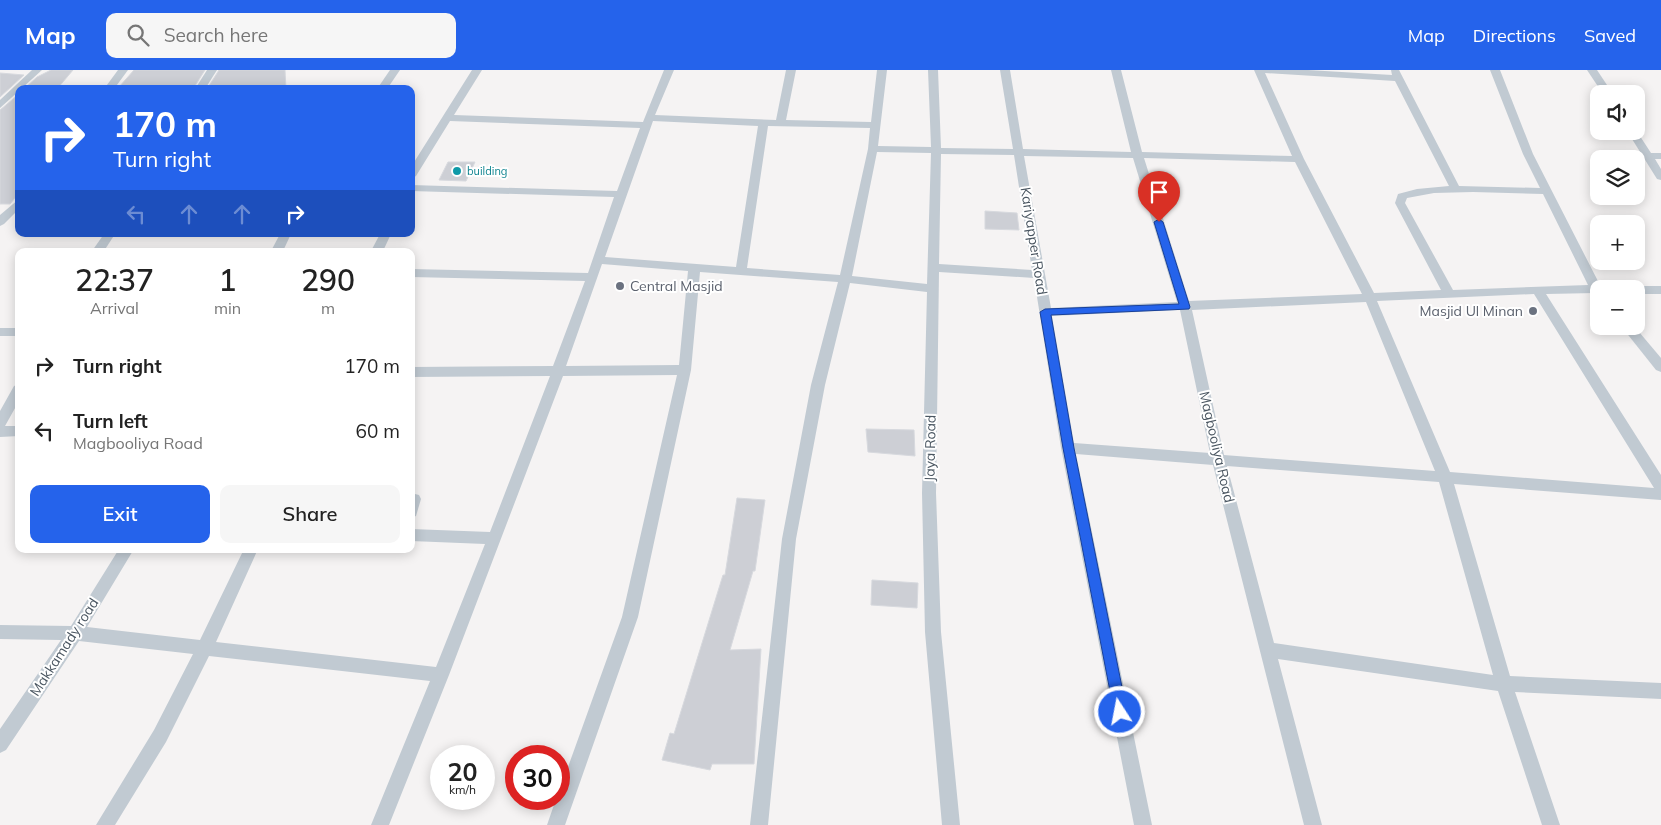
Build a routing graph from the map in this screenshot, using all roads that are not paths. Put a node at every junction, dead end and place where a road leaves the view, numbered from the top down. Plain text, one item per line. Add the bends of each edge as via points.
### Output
1 (37, 70) edge
2 (123, 70) edge
3 (212, 70) edge
4 (394, 70) edge
5 (477, 70) edge
6 (669, 70) edge
7 (791, 70) edge
8 (882, 70) edge
9 (934, 70) edge
10 (1005, 70) edge
11 (1116, 70) edge
12 (1259, 70) edge
13 (1495, 70) edge
14 (1592, 70) edge
15 (1396, 74) edge
16 (24, 85) edge
17 (112, 85) edge
18 (203, 85) edge
19 (385, 85) edge
20 (1602, 85) edge
21 (14, 97) edge
22 (0, 105) edge
23 (446, 118) junction
24 (646, 121) junction
25 (764, 123) junction
26 (780, 124) junction
27 (876, 125) junction
28 (1638, 140) edge
29 (873, 150) junction
30 (936, 151) junction
31 (1021, 153) junction
32 (1138, 154) junction
33 (1648, 156) junction
34 (1661, 156) edge
35 (1299, 160) junction
36 (415, 169) edge
37 (1661, 177) edge
38 (415, 188) edge
39 (1456, 190) junction
40 (1547, 191) junction
41 (622, 194) junction
42 (15, 206) edge
43 (6, 216) edge
44 (107, 237) edge
45 (100, 248) edge
46 (599, 260) junction
47 (694, 268) junction
48 (934, 268) junction
49 (742, 271) junction
50 (415, 273) edge
51 (1039, 274) junction
52 (593, 277) junction
53 (846, 280) junction
54 (1595, 280) edge
55 (934, 289) junction
56 (1537, 290) junction
57 (1590, 290) edge
58 (1645, 290) edge
59 (1661, 290) edge
60 (1449, 294) junction
61 (1370, 298) junction
62 (1185, 307) junction
63 (1045, 312) junction
64 (0, 332) edge
65 (15, 332) edge
66 (1634, 335) edge
67 (1661, 367) edge
68 (558, 370) junction
69 (685, 370) junction
70 (415, 372) edge
71 (15, 396) edge
72 (0, 423) edge
73 (15, 431) edge
74 (0, 432) edge
75 (1068, 448) junction
76 (1218, 458) junction
77 (1444, 475) junction
78 (1661, 487) edge
79 (1661, 494) edge
80 (415, 535) edge
81 (494, 538) junction
82 (124, 553) edge
83 (249, 553) edge
84 (0, 632) edge
85 (75, 633) junction
86 (204, 649) junction
87 (1269, 650) junction
88 (441, 675) junction
89 (1504, 684) junction
90 (1661, 692) edge
91 (0, 744) edge
92 (105, 825) edge
93 (380, 825) edge
94 (556, 825) edge
95 (759, 825) edge
96 (951, 825) edge
97 (1143, 825) edge
98 (1313, 825) edge
99 (1551, 825) edge

1 - 16 street
2 - 17 street
3 - 18 street
4 - 19 street
5 - 23 street
6 - 24 street
7 - 26 street
8 - 27 street
9 - 30 street, Jaya Road
10 - 31 street, Kariyapper Road
11 - 32 street, Magbooliya Road
12 - 15 street
12 - 35 street
13 - 40 street via 1528,154
14 - 20 street
15 - 39 street
21 - 22 street
23 - 24 street
23 - 36 street
24 - 25 street
24 - 41 street
25 - 26 street
25 - 49 street
26 - 27 street
27 - 29 street
28 - 33 street
29 - 30 street
29 - 53 street
30 - 31 street
30 - 48 street, Jaya Road
31 - 32 street
31 - 51 street, Kariyapper Road
32 - 35 street
32 - 62 street, Magbooliya Road
33 - 34 street
33 - 37 street
35 - 61 street
38 - 41 street
39 - 40 street
39 - 60 street via 1410,193 1402,196 1400,203
40 - 54 street
41 - 46 street
42 - 43 street
44 - 45 street
46 - 47 street
46 - 52 street
47 - 49 street
47 - 69 street
48 - 51 street
48 - 55 street, Jaya Road
49 - 53 street
50 - 52 street
51 - 63 street, Kariyapper Road
52 - 68 street
53 - 55 street
53 - 95 street via 818,385 789,539
55 - 96 street, Jaya Road via 929,494 933,632
56 - 57 street
56 - 60 street
56 - 78 street
58 - 59 street
60 - 61 street
61 - 62 street
61 - 77 street
62 - 63 street
62 - 76 street, Magbooliya Road
63 - 75 street, Kariyapper Road
64 - 65 street
66 - 67 street
68 - 69 street
68 - 70 street
68 - 81 street
69 - 94 street via 630,617
71 - 72 street
73 - 74 street
75 - 76 street
75 - 97 street, Kariyapper Road
76 - 77 street
76 - 87 street, Magbooliya Road
77 - 79 street
77 - 89 street
80 - 81 street
81 - 88 street
82 - 85 street, Makkamady road
83 - 86 street
84 - 85 street
85 - 86 street
85 - 91 street, Makkamady road
86 - 88 street
86 - 92 street via 160,736
87 - 89 street
87 - 98 street, Magbooliya Road
88 - 93 street
89 - 90 street
89 - 99 street

